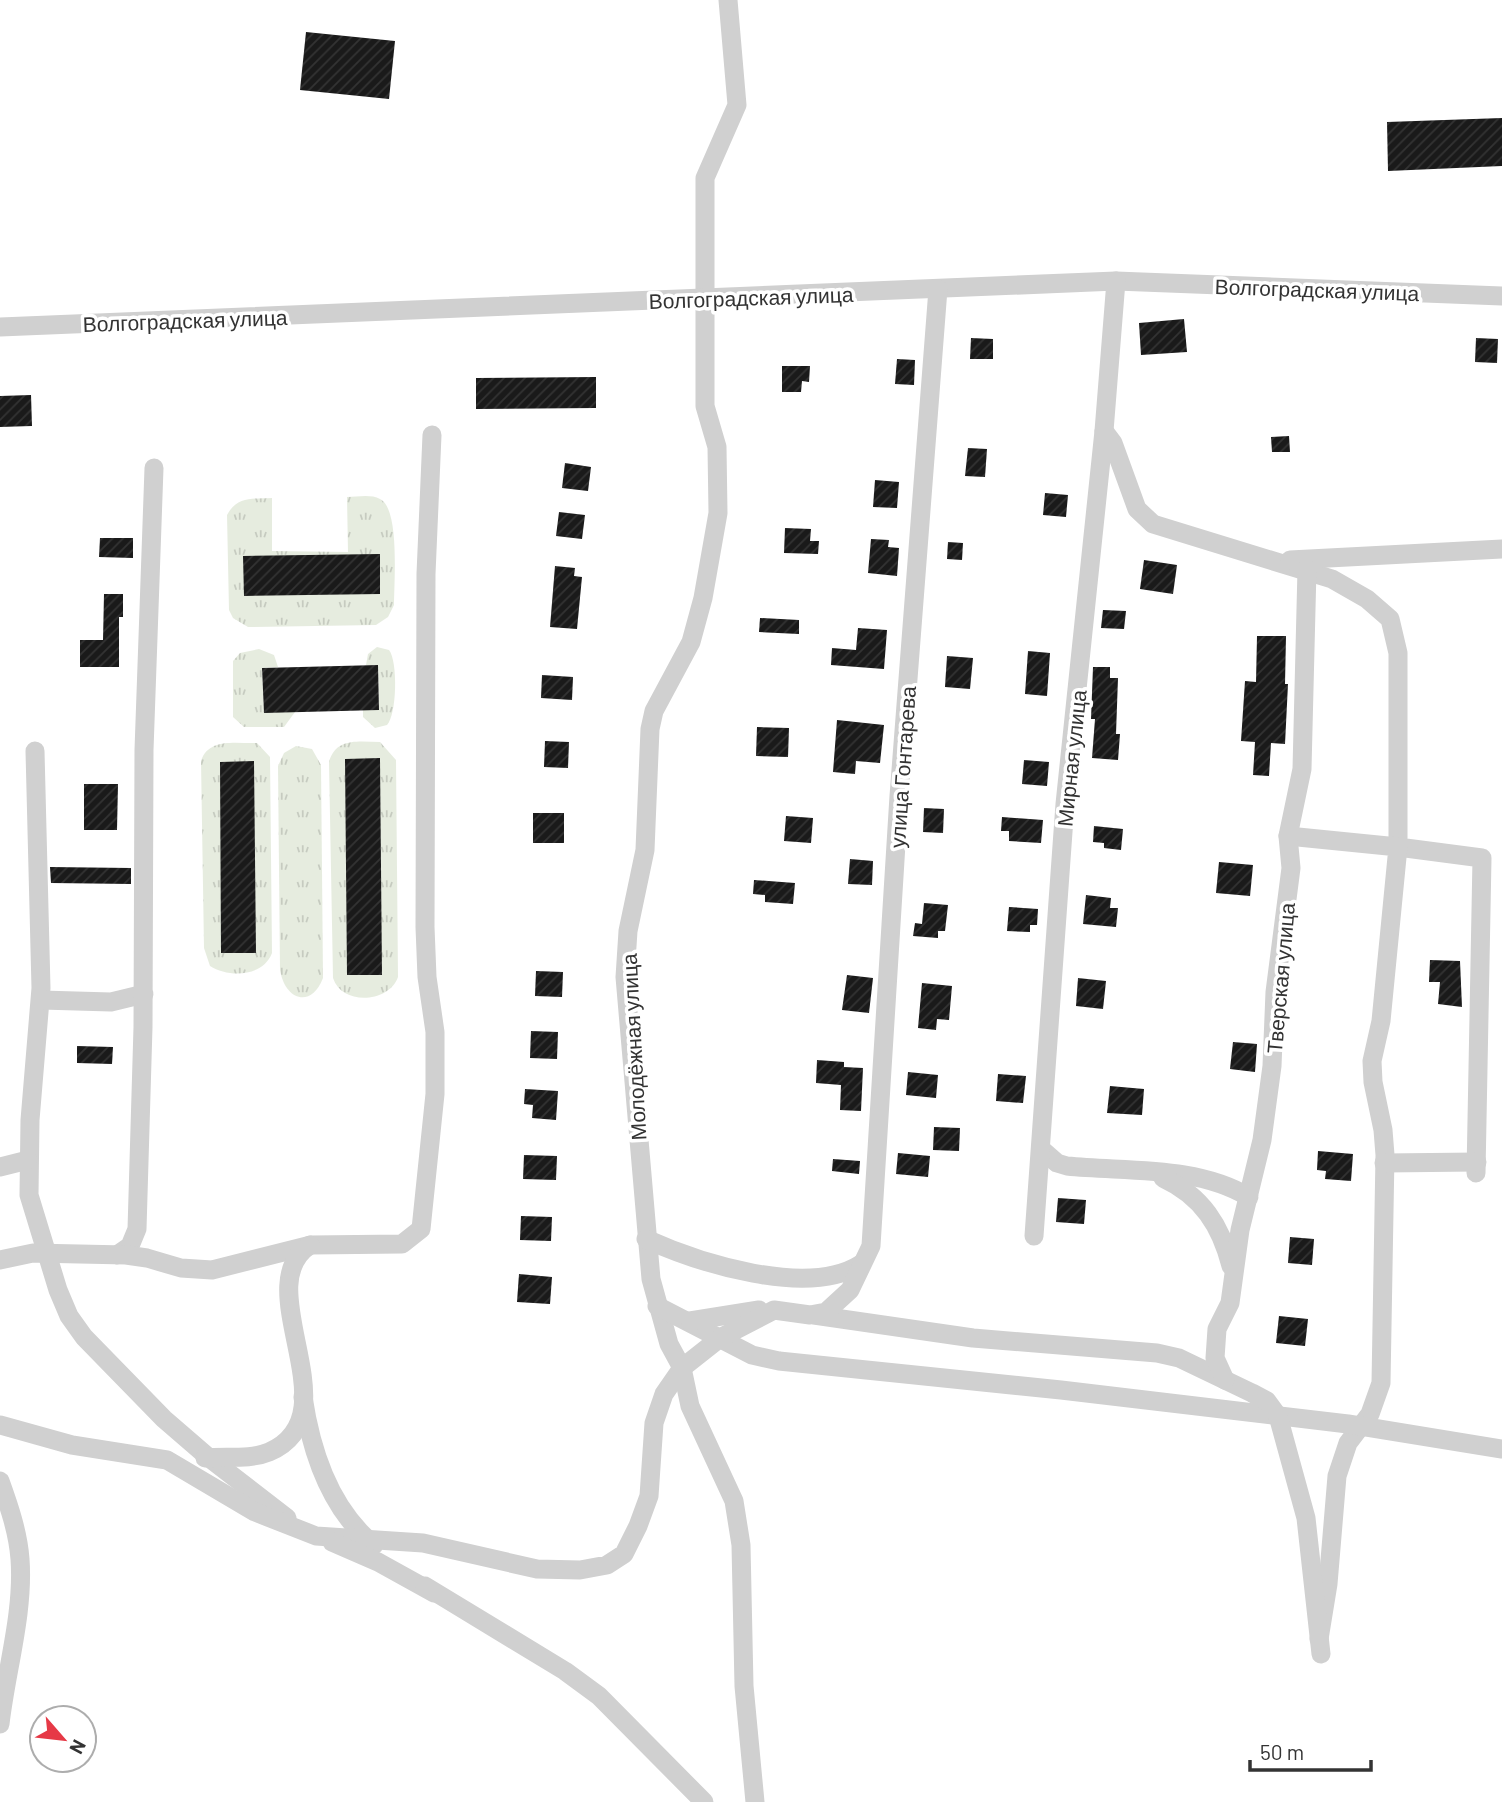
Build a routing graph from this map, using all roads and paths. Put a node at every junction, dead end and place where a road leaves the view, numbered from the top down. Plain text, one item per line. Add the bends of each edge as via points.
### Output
1 (727, 0) edge
2 (1116, 281) junction
3 (938, 289) junction
4 (1502, 296) edge
5 (704, 300) junction
6 (0, 327) edge
7 (1104, 431) junction
8 (432, 435) dead end
9 (153, 468) dead end
10 (1502, 549) edge
11 (1280, 561) junction
12 (1307, 569) junction
13 (35, 751) dead end
14 (1288, 836) junction
15 (1398, 847) junction
16 (1482, 858) junction
17 (1502, 858) edge
18 (144, 993) junction
19 (41, 1000) junction
20 (1041, 1149) junction
21 (28, 1160) junction
22 (1384, 1163) junction
23 (0, 1167) edge
24 (1150, 1171) junction
25 (1249, 1197) junction
26 (137, 1229) junction
27 (1034, 1236) dead end
28 (646, 1239) junction
29 (311, 1245) junction
30 (47, 1254) junction
31 (117, 1255) junction
32 (0, 1260) edge
33 (165, 1264) junction
34 (861, 1264) junction
35 (1234, 1278) junction
36 (850, 1290) junction
37 (657, 1306) junction
38 (774, 1310) junction
39 (810, 1315) junction
40 (690, 1321) junction
41 (877, 1325) junction
42 (720, 1338) junction
43 (1216, 1338) junction
44 (1179, 1358) junction
45 (682, 1368) junction
46 (1225, 1380) junction
47 (303, 1397) junction
48 (1278, 1416) junction
49 (0, 1425) edge
50 (1361, 1426) junction
51 (1502, 1449) edge
52 (208, 1457) junction
53 (167, 1460) junction
54 (0, 1481) edge
55 (316, 1536) junction
56 (368, 1540) junction
57 (435, 1593) junction
58 (0, 1724) edge
59 (704, 1802) edge
60 (755, 1802) edge

1 - 5 street, Молодёжная улица via 737,105 705,178
2 - 3 street, Волгоградская улица
2 - 4 street, Волгоградская улица
2 - 7 street, Мирная улица
3 - 5 street, Волгоградская улица
3 - 34 street, улица Гонтарева via 871,1246
5 - 6 street, Волгоградская улица via 456,306
5 - 28 street, Молодёжная улица via 705,407 717,447 718,513 691,642 654,711 650,729 645,850 625,966
7 - 11 street via 1113,443 1137,509 1153,524
7 - 20 street, Мирная улица via 1065,804
8 - 29 street via 426,574 425,927 435,1032 435,1094 425,1219 421,1229 402,1244
9 - 18 street via 144,750
10 - 11 street
11 - 12 street
12 - 14 street, Тверская улица via 1302,769
12 - 15 street via 1367,599 1395,628
13 - 19 street
14 - 15 street
14 - 25 street, Тверская улица via 1291,868 1275,992 1272,1066
15 - 16 street
15 - 22 street via 1373,1060
16 - 17 street
16 - 22 street via 1476,1167
18 - 19 street via 111,1002
18 - 26 street
19 - 21 street
20 - 24 street via 1051,1160 1067,1166
20 - 27 street, Мирная улица
21 - 23 street
21 - 30 street via 29,1195
22 - 50 street via 1381,1383 1377,1402
24 - 25 street via 1218,1184
24 - 35 street via 1183,1188 1213,1218
25 - 35 street, Тверская улица
26 - 31 street via 130,1246
26 - 33 street via 148,1252
28 - 34 street via 683,1256 803,1279 847,1273
28 - 37 street, Молодёжная улица
29 - 33 street via 212,1270
29 - 47 street via 294,1260 288,1280
30 - 31 street
30 - 32 street
30 - 52 street via 69,1316 84,1337
31 - 33 street
34 - 36 street
35 - 43 street, Тверская улица
36 - 39 street via 826,1312
36 - 41 street via 855,1310
37 - 40 street
37 - 45 street, Молодёжная улица via 668,1344
38 - 39 street
38 - 40 street
38 - 42 street
39 - 41 street
40 - 42 street
41 - 44 street via 973,1338 1134,1349
42 - 45 street
42 - 48 street via 752,1355 779,1362
43 - 44 street via 1198,1354
43 - 46 street via 1215,1358
44 - 46 street
45 - 56 street via 664,1394 654,1423 649,1496 638,1526 624,1554 607,1565 537,1569 424,1544
45 - 60 street, Молодёжная улица via 690,1406 734,1501 741,1545 744,1686
46 - 48 street via 1267,1401
47 - 52 street via 298,1426 284,1443 260,1455
47 - 56 street via 318,1465
48 - 50 street
48 - 50 street via 1306,1518 1320,1647 1337,1476 1348,1443
49 - 53 street via 72,1445
50 - 51 street
52 - 53 street
52 - 55 street
53 - 55 street via 256,1512
54 - 58 street via 20,1560
55 - 56 street
55 - 57 street
56 - 57 street
57 - 59 street via 599,1696

